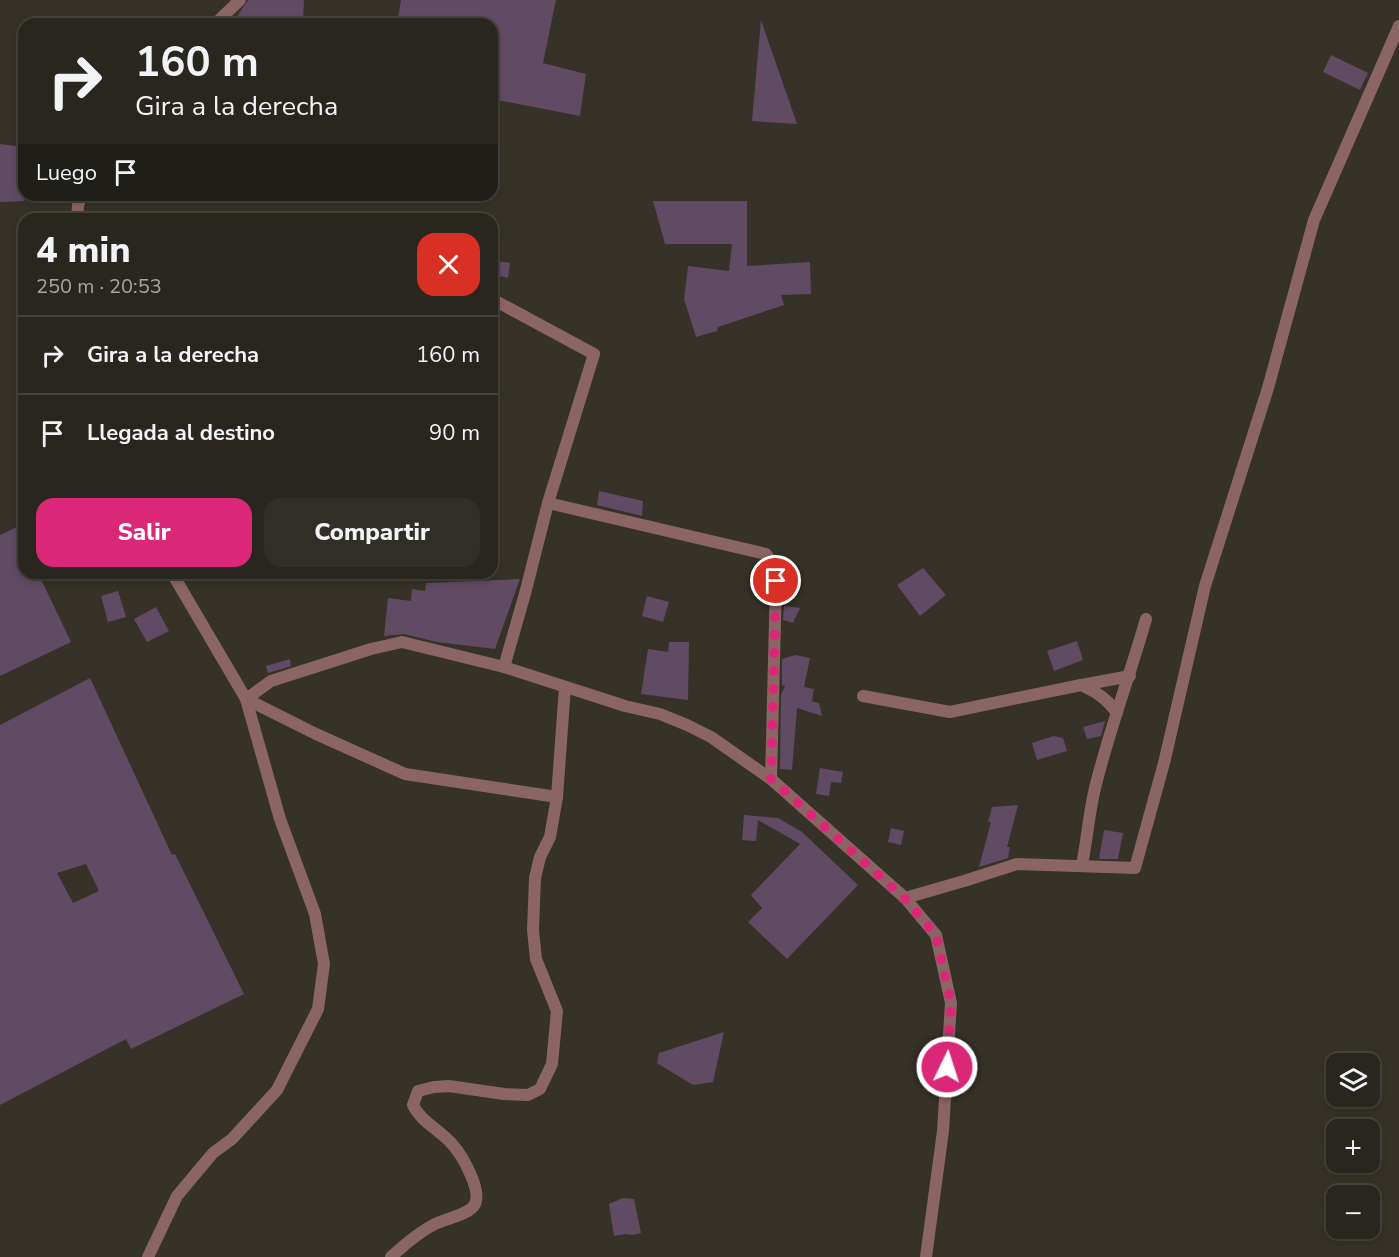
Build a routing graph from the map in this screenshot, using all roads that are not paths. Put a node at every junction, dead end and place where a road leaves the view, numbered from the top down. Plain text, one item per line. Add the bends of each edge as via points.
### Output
1 (240, 0) edge
2 (221, 18) edge
3 (1399, 26) edge
4 (498, 302) edge
5 (548, 503) junction
6 (176, 579) edge
7 (1146, 619) dead end
8 (504, 667) junction
9 (1130, 676) junction
10 (1081, 686) junction
11 (565, 687) junction
12 (863, 696) dead end
13 (246, 699) junction
14 (1117, 712) junction
15 (771, 779) junction
16 (558, 797) junction
17 (1083, 866) junction
18 (904, 898) junction
19 (148, 1257) edge
20 (391, 1257) edge
21 (926, 1257) edge

1 - 2 street
3 - 17 street via 1314,220 1268,388 1205,586 1135,868
4 - 5 street via 594,354
5 - 8 street
5 - 15 street via 766,554 772,560 777,611
6 - 13 street
7 - 9 street
8 - 11 street
8 - 13 street via 402,642 271,681
9 - 10 street
9 - 14 street
10 - 12 street via 950,712
10 - 14 street via 1097,692
11 - 15 street via 687,725
11 - 16 street
13 - 16 street via 405,774
13 - 19 street via 280,819 315,914 324,964 318,1009 277,1090 231,1140 213,1153 177,1196
14 - 17 street via 1095,790
15 - 18 street
16 - 20 street via 550,837 535,878 533,930 536,959 557,1011 552,1064 540,1089 528,1095 449,1086 418,1090 413,1105 417,1113 462,1156 477,1200 465,1212 435,1224
17 - 18 street via 1017,864
18 - 21 street via 936,935 951,1003 943,1131

